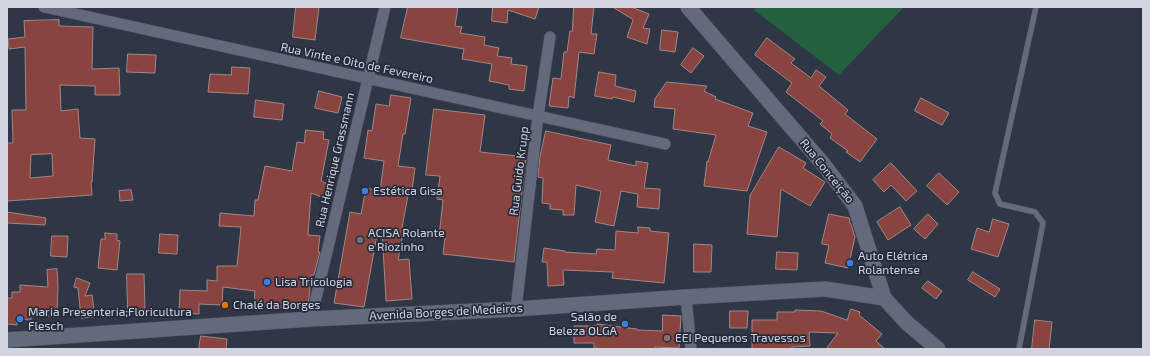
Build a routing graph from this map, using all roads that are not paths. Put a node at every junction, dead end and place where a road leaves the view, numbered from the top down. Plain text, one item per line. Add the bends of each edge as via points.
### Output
1 (44, 7) edge
2 (384, 7) edge
3 (688, 7) edge
4 (1036, 7) edge
5 (550, 37) dead end
6 (368, 78) junction
7 (538, 116) junction
8 (665, 144) dead end
9 (686, 297) junction
10 (884, 298) junction
11 (516, 309) junction
12 (311, 319) junction
13 (7, 340) edge
14 (690, 349) edge
15 (938, 349) edge
16 (1020, 349) edge

1 - 6 street, Rua Vinte e Oito de Fevereiro
2 - 6 street, Rua Henrique Grassmann
3 - 10 main road, Rua Conceição via 824,165 855,206
4 - 16 lane via 995,193 1000,204 1035,212 1044,222
5 - 7 street, Rua Guido Krupp
6 - 7 street, Rua Vinte e Oito de Fevereiro
6 - 12 street, Rua Henrique Grassmann
7 - 8 street, Rua Vinte e Oito de Fevereiro
7 - 11 street, Rua Guido Krupp
9 - 10 main road, Avenida Borges de Medeiros via 825,289
9 - 11 main road, Avenida Borges de Medeiros
9 - 14 street
10 - 15 main road, Rua Conceição via 907,323
11 - 12 main road, Avenida Borges de Medeiros
12 - 13 main road, Avenida Borges de Medeiros

